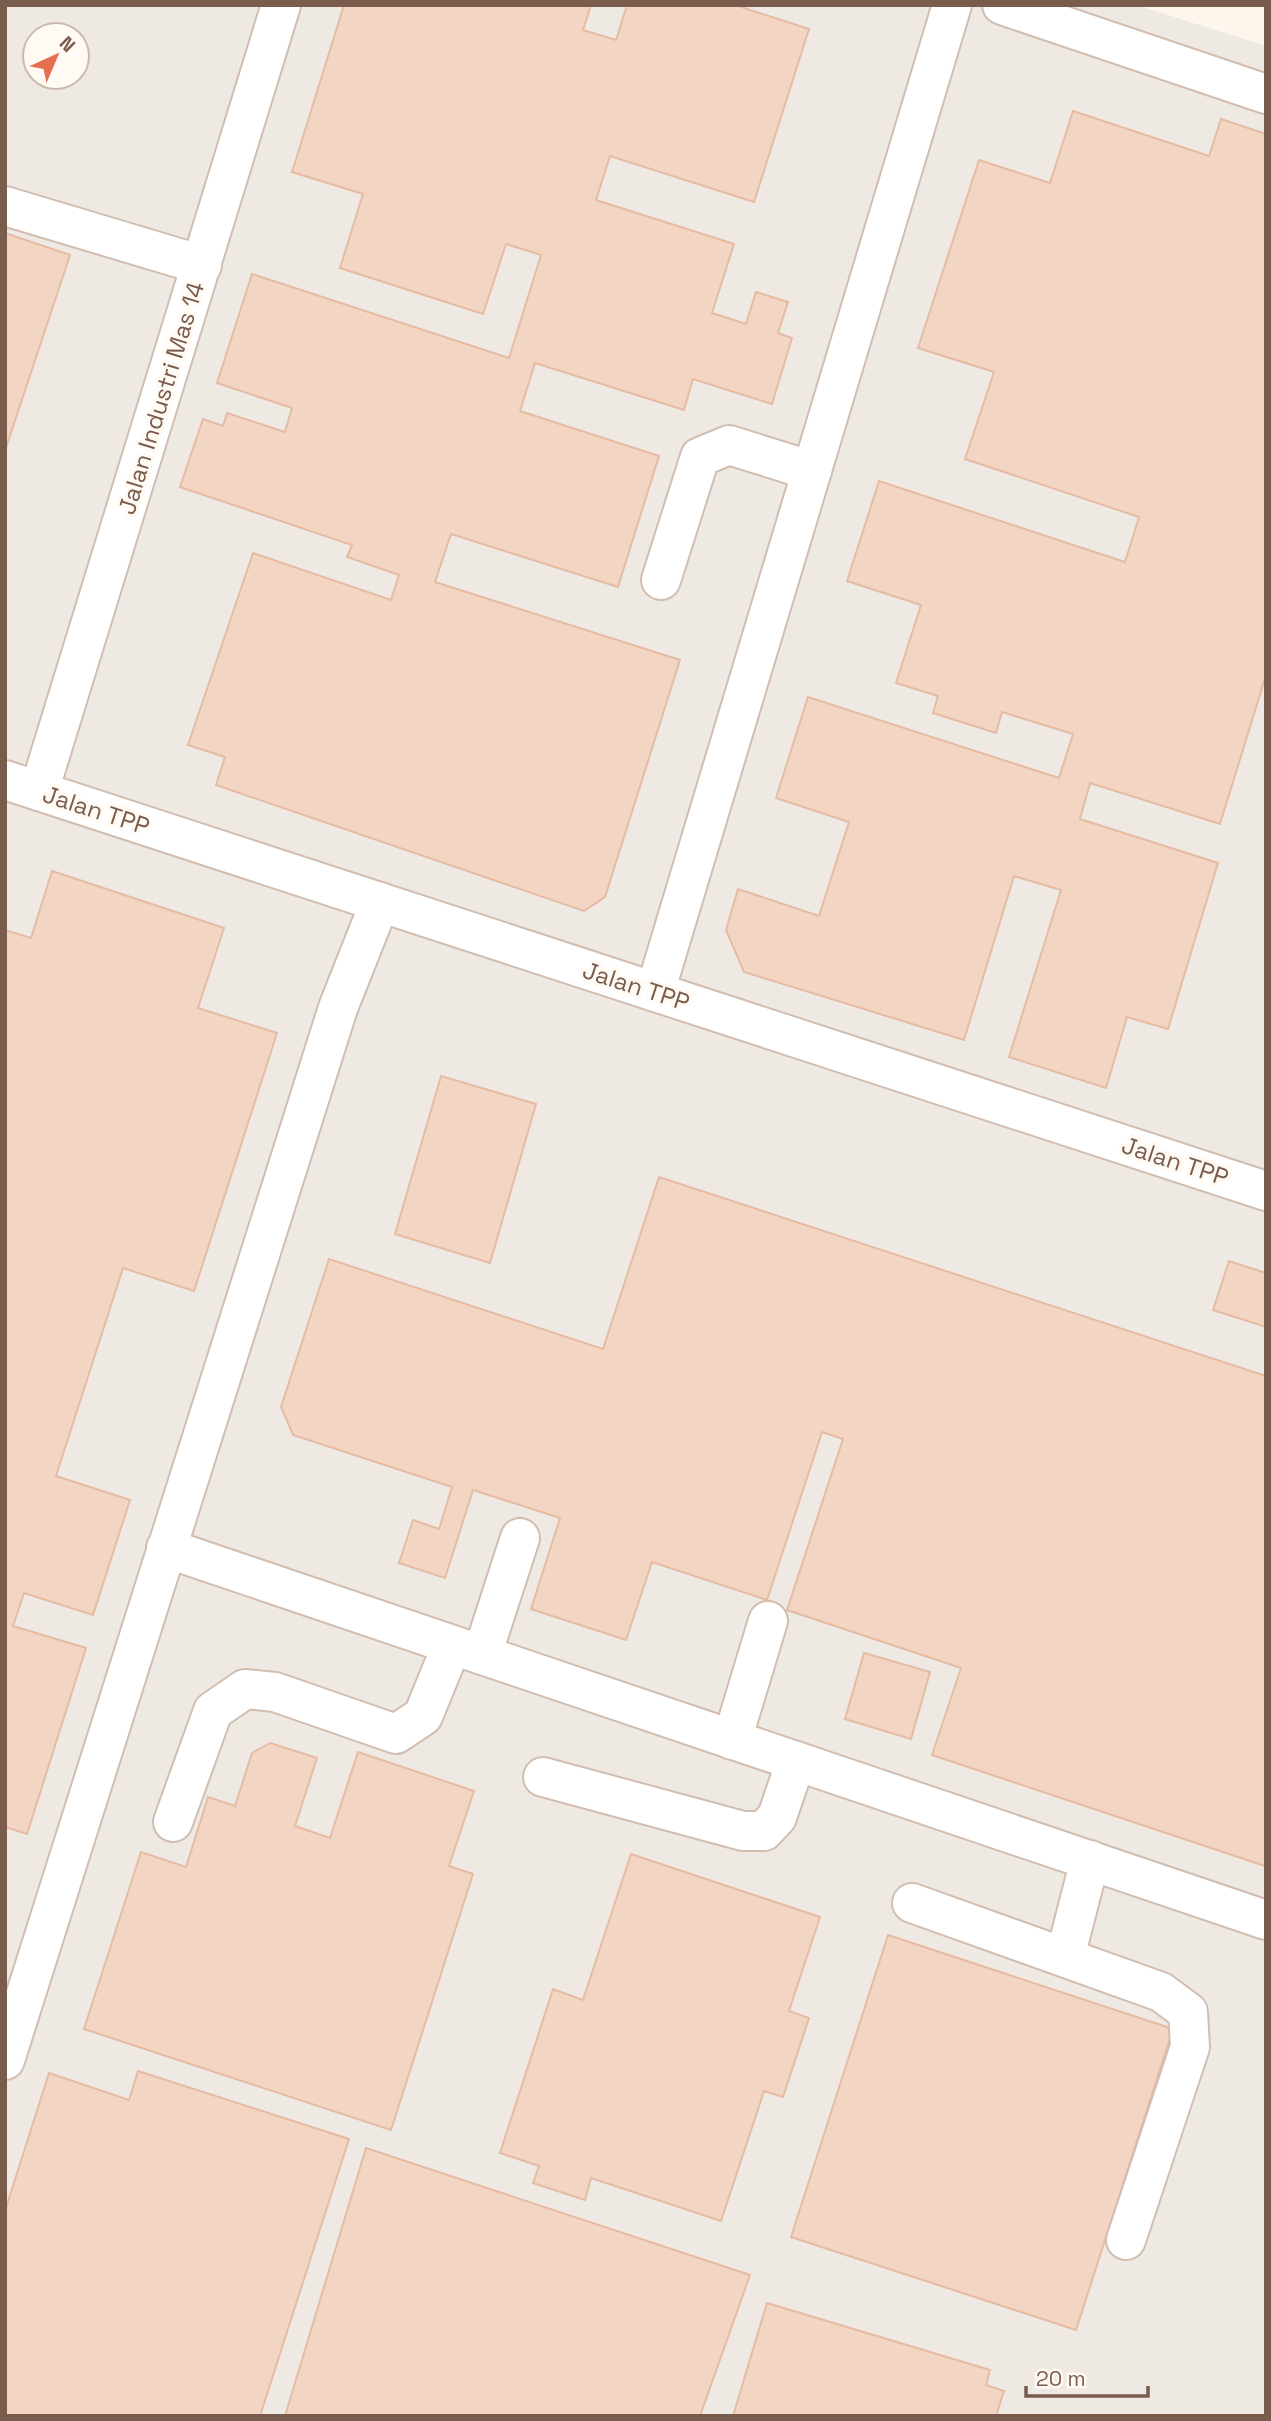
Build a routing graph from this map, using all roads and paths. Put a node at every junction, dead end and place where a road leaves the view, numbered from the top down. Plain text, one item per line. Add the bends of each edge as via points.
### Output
1 (281, 5) edge
2 (952, 5) edge
3 (1002, 5) edge
4 (1266, 94) edge
5 (5, 206) edge
6 (202, 265) junction
7 (812, 471) junction
8 (660, 580) dead end
9 (22, 785) edge
10 (380, 902) junction
11 (655, 992) junction
12 (1264, 1183) edge
13 (520, 1538) dead end
14 (166, 1548) junction
15 (768, 1621) dead end
16 (467, 1650) junction
17 (732, 1740) junction
18 (796, 1761) junction
19 (543, 1777) dead end
20 (173, 1822) dead end
21 (1090, 1860) junction
22 (912, 1903) dead end
23 (1266, 1920) edge
24 (1065, 1957) junction
25 (5, 2060) edge
26 (1125, 2241) dead end

1 - 6 street, Jalan Industri Mas 14
2 - 7 street
3 - 4 street
5 - 6 street
6 - 9 street, Jalan Industri Mas 14
7 - 8 street via 729,445 700,457
7 - 11 street
9 - 10 street, Jalan TPP
10 - 11 street, Jalan TPP
10 - 14 street via 338,1008
11 - 12 street, Jalan TPP
13 - 16 street
14 - 16 street
14 - 25 street
15 - 17 street
16 - 17 street
16 - 20 street via 423,1716 396,1734 275,1692 244,1689 213,1711
17 - 18 street
18 - 19 street via 777,1817 764,1830 743,1831
18 - 21 street
21 - 23 street
21 - 24 street
22 - 24 street
24 - 26 street via 1161,1992 1188,2012 1190,2047

